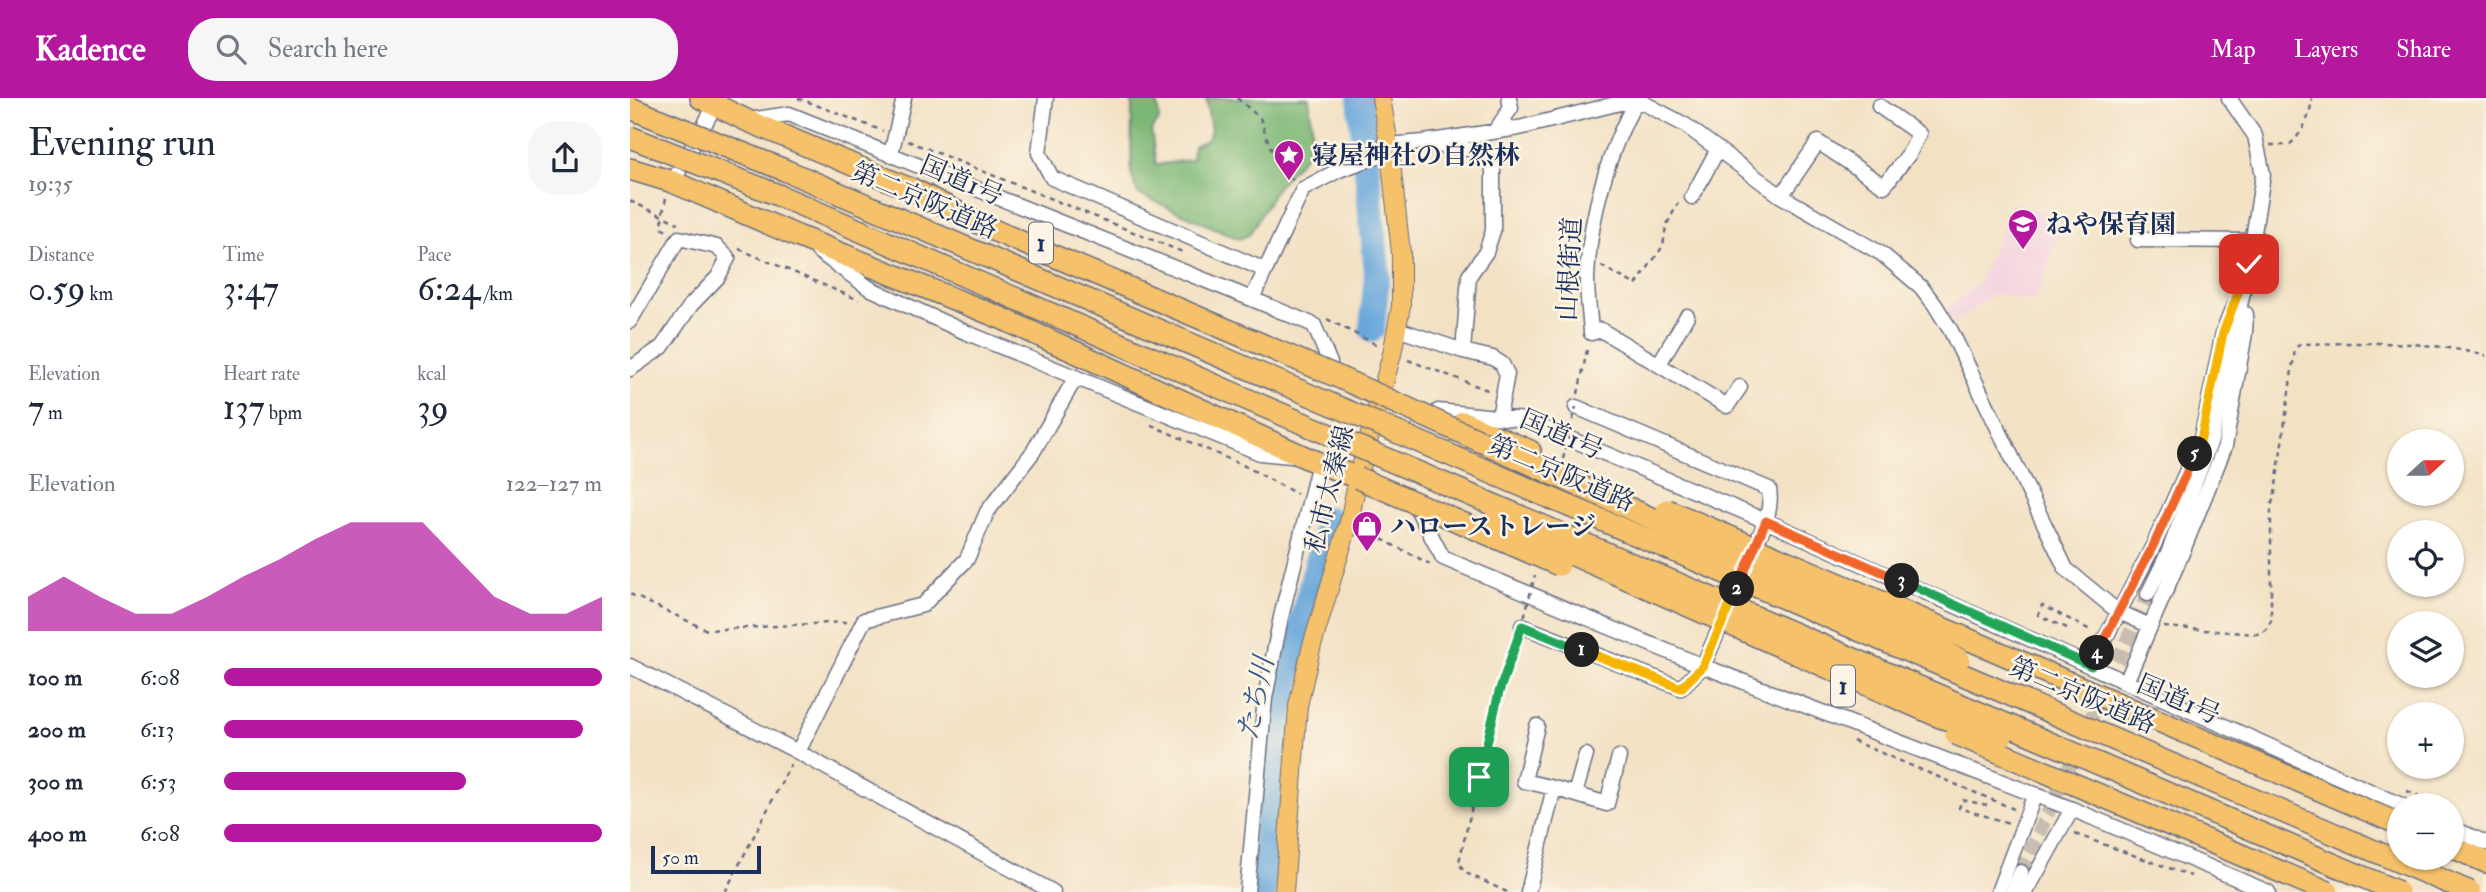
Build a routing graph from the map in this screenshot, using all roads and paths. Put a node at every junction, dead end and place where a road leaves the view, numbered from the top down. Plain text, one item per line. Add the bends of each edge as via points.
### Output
1 (904, 98) edge
2 (1046, 98) edge
3 (1237, 98) edge
4 (1381, 98) edge
5 (1509, 98) edge
6 (2230, 98) edge
7 (2312, 98) edge
8 (1637, 99) edge
9 (712, 100) edge
10 (1879, 106) dead end
11 (630, 108) edge
12 (748, 121) junction
13 (1495, 131) junction
14 (630, 137) edge
15 (1424, 142) junction
16 (2256, 144) junction
17 (1390, 148) junction
18 (1718, 149) junction
19 (891, 154) junction
20 (630, 169) edge
21 (673, 182) junction
22 (910, 188) junction
23 (1303, 189) junction
24 (1781, 196) junction
25 (1692, 197) joint
26 (797, 236) junction
27 (679, 238) junction
28 (2138, 240) dead end
29 (2252, 241) junction
30 (1589, 260) junction
31 (2249, 264) junction
32 (1265, 270) junction
33 (1252, 299) junction
34 (1687, 316) dead end
35 (630, 321) edge
36 (1397, 328) junction
37 (1024, 329) junction
38 (1591, 333) junction
39 (1462, 351) junction
40 (2486, 356) edge
41 (1330, 363) junction
42 (1658, 364) junction
43 (630, 369) edge
44 (1076, 377) junction
45 (1382, 387) junction
46 (1740, 387) dead end
47 (1576, 407) joint
48 (1437, 411) junction
49 (1499, 417) junction
50 (1314, 461) junction
51 (1359, 478) junction
52 (1414, 503) junction
53 (1766, 521) junction
54 (630, 594) edge
55 (2148, 594) tunnel mouth
56 (2118, 611) junction
57 (864, 620) junction
58 (1522, 626) joint
59 (2150, 626) junction
60 (2067, 628) dead end
61 (2098, 634) dead end
62 (630, 666) edge
63 (1703, 666) junction
64 (2091, 666) junction
65 (2126, 682) junction
66 (1537, 726) dead end
67 (2116, 741) junction
68 (798, 752) junction
69 (1586, 755) dead end
70 (1619, 757) dead end
71 (2108, 769) junction
72 (1554, 788) junction
73 (1575, 794) junction
74 (2035, 794) junction
75 (2387, 799) edge
76 (1987, 806) dead end
77 (2073, 809) junction
78 (2018, 810) dead end
79 (2387, 819) edge
80 (2464, 833) edge
81 (2486, 843) edge
82 (2464, 853) edge
83 (2486, 863) edge
84 (2021, 873) tunnel mouth
85 (2249, 884) junction
86 (725, 892) edge
87 (1053, 892) edge
88 (1247, 892) edge
89 (1284, 892) edge
90 (1507, 892) edge
91 (1528, 892) edge
92 (1998, 892) edge
93 (2013, 892) edge
94 (2026, 892) edge
95 (2268, 892) edge
96 (2317, 892) edge
97 (2328, 892) edge
98 (2398, 892) edge
99 (2470, 892) edge

1 - 19 street
2 - 32 street via 1039,153 1052,178
3 - 23 path via 1260,118 1276,163
4 - 17 main road, 私市太秦線
5 - 13 street via 1511,108
6 - 16 street
7 - 16 path via 2300,135 2289,145
8 - 13 street
8 - 18 street
8 - 30 street, 山根街道 via 1596,205
9 - 12 highway, 国道1号 / 1
9 - 21 street
10 - 24 street via 1919,134 1884,186 1818,142
11 - 67 highway, 第二京阪道路, bridge via 787,171
12 - 19 street via 789,114
12 - 22 highway, 国道1号 / 1
13 - 15 street
14 - 71 highway, 第二京阪道路, bridge via 778,195
15 - 17 street
15 - 39 street via 1493,155 1493,231 1486,252 1469,276
16 - 29 street via 2263,175
17 - 23 street
17 - 36 main road, 私市太秦線 via 1401,253
18 - 24 street
18 - 25 street
19 - 33 street
20 - 21 highway, 1
21 - 26 highway, 1
21 - 27 path via 662,216 663,229
22 - 41 highway, 国道1号 / 1
22 - 67 highway, bridge via 993,230 1336,376 1927,643
23 - 32 street
24 - 56 street via 1882,254 1921,287 1951,331 2066,569
25 - 30 path via 1676,204 1663,246 1636,285
26 - 37 highway, 1
26 - 44 street via 869,288
27 - 35 street
27 - 43 street via 717,247 728,258 662,347
28 - 29 street
29 - 31 street
30 - 38 street, 山根街道
31 - 55 street via 2211,440
31 - 56 street via 2223,333 2201,439
31 - 59 street via 2245,333 2225,446
32 - 33 street
33 - 41 street via 1314,326
34 - 42 street
36 - 39 street
36 - 45 main road, 私市太秦線
37 - 50 highway, 1
37 - 71 highway, bridge via 1118,359 1315,438 1940,717
38 - 42 street via 1601,330
38 - 47 path, 山根街道
39 - 49 street via 1502,364 1507,374
40 - 59 path via 2402,342 2300,344 2295,349 2271,507 2271,621 2257,634
41 - 45 highway, 国道1号 / 1
42 - 46 street via 1727,406
44 - 50 street via 1260,453
44 - 57 street via 1033,452 987,512 967,559 923,605
45 - 48 highway, 国道1号 / 1
45 - 51 main road, 私市太秦線
47 - 53 street via 1769,489 1772,504
48 - 49 street
48 - 79 highway, 国道1号 / 1, bridge
49 - 53 street via 1525,420
50 - 51 highway, 1
50 - 88 street via 1265,698
51 - 52 highway, 1, bridge
51 - 89 main road, 私市太秦線 via 1298,706
52 - 63 street via 1443,558
52 - 97 highway, 1, bridge
53 - 63 street
53 - 64 street
54 - 57 path via 707,630
56 - 59 street
56 - 64 street
57 - 68 street
58 - 63 street via 1681,688
58 - 90 path via 1499,692 1459,862 1464,872
59 - 65 street
60 - 61 path via 2038,615 2042,605
62 - 68 street
63 - 74 street
64 - 65 street
65 - 75 street
66 - 72 street via 1524,781
67 - 99 highway, 第二京阪道路, bridge
68 - 86 path
68 - 87 street
69 - 73 street
70 - 73 street via 1607,804
71 - 98 highway, 第二京阪道路, bridge
72 - 73 street
72 - 91 street
74 - 77 street
74 - 92 street
76 - 78 path via 1962,800 1959,808 2012,824
77 - 85 street
77 - 94 street
80 - 81 street
82 - 83 highway
84 - 93 street
85 - 95 street
85 - 96 street via 2291,883

